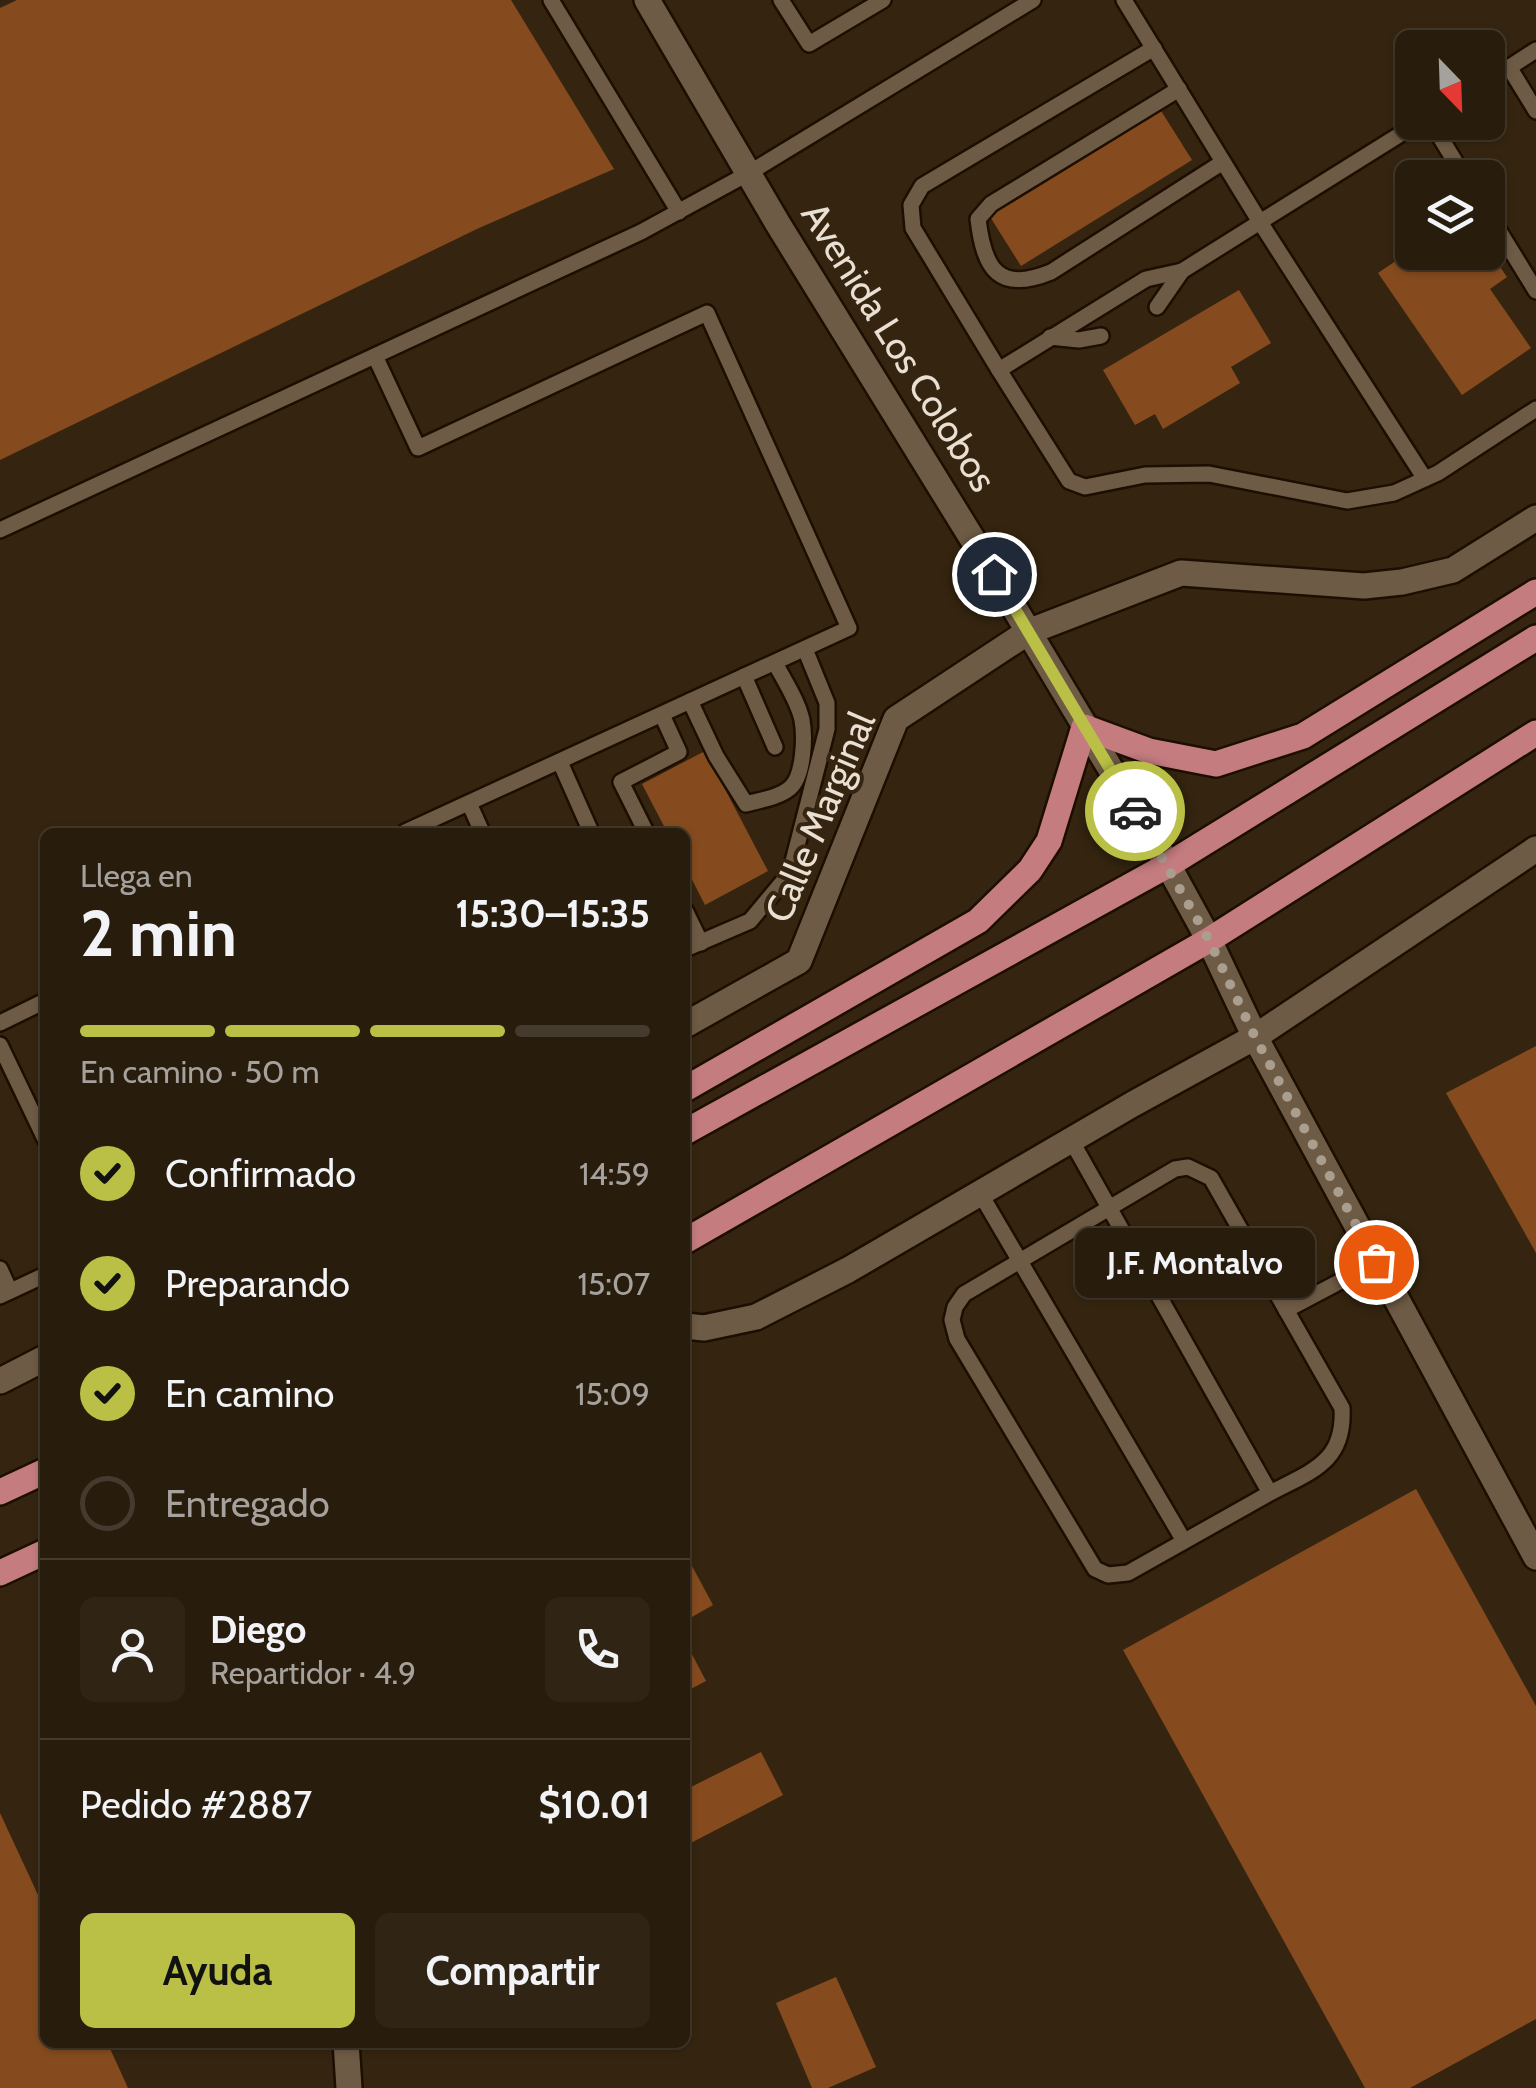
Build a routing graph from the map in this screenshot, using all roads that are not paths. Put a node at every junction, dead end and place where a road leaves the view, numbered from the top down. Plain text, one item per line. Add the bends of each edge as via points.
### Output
1 (551, 0) edge
2 (647, 0) edge
3 (781, 0) edge
4 (883, 0) edge
5 (1032, 0) edge
6 (1124, 0) edge
7 (1154, 48) junction
8 (1536, 50) edge
9 (1509, 67) junction
10 (1505, 70) edge
11 (1179, 89) junction
12 (1536, 110) edge
13 (1395, 138) edge
14 (1222, 162) junction
15 (749, 174) junction
16 (678, 212) junction
17 (1260, 222) junction
18 (1505, 241) edge
19 (1182, 271) junction
20 (1536, 292) edge
21 (1157, 307) dead end
22 (1101, 336) dead end
23 (1050, 337) junction
24 (376, 356) junction
25 (999, 370) junction
26 (1536, 409) edge
27 (1426, 479) junction
28 (1536, 518) edge
29 (0, 530) edge
30 (1536, 592) edge
31 (1028, 632) junction
32 (1536, 638) edge
33 (805, 649) junction
34 (775, 663) junction
35 (744, 676) junction
36 (690, 702) junction
37 (662, 714) junction
38 (1084, 727) junction
39 (1536, 733) edge
40 (775, 747) dead end
41 (560, 762) junction
42 (469, 803) junction
43 (414, 828) edge
44 (480, 828) edge
45 (589, 828) edge
46 (644, 828) edge
47 (1536, 849) edge
48 (1168, 865) junction
49 (690, 920) edge
50 (1209, 940) junction
51 (701, 942) junction
52 (690, 948) edge
53 (40, 1003) edge
54 (0, 1022) edge
55 (690, 1022) edge
56 (1255, 1037) junction
57 (0, 1045) edge
58 (690, 1086) edge
59 (40, 1129) edge
60 (690, 1129) edge
61 (1070, 1140) junction
62 (980, 1193) junction
63 (1109, 1207) junction
64 (690, 1238) edge
65 (1020, 1262) junction
66 (1376, 1262) junction
67 (0, 1270) edge
68 (40, 1277) edge
69 (5, 1294) edge
70 (1286, 1310) junction
71 (690, 1327) edge
72 (40, 1360) edge
73 (0, 1380) edge
74 (40, 1474) edge
75 (0, 1492) edge
76 (1270, 1492) junction
77 (1184, 1541) junction
78 (40, 1554) edge
79 (1536, 1557) edge
80 (0, 1573) edge
81 (346, 2048) edge
82 (349, 2088) edge

1 - 16 lane
2 - 15 street, Avenida Los Colobos
3 - 4 lane via 809,44
5 - 15 lane
6 - 7 lane
7 - 11 lane
7 - 25 lane via 922,186 911,205 913,228
8 - 9 lane
9 - 10 lane
9 - 12 lane
11 - 14 lane
11 - 14 lane via 991,204 978,219 991,266 1005,278 1026,282 1051,272
13 - 17 lane
14 - 17 lane
15 - 16 lane
15 - 31 street, Avenida Los Colobos
16 - 24 lane
17 - 19 lane
17 - 27 lane
18 - 20 lane
19 - 21 lane
19 - 23 lane via 1146,278
22 - 23 lane
23 - 25 lane
24 - 29 lane
24 - 33 lane via 418,448 707,313 849,628
25 - 27 lane via 1069,481 1086,487 1145,475 1209,474 1347,501
26 - 27 lane
28 - 31 street, Calle Marginal via 1453,570 1402,582 1364,586 1181,573
30 - 38 main road via 1303,736 1216,764 1149,751
31 - 38 street, Avenida Los Colobos
31 - 55 street, Calle Marginal via 896,719 800,961
32 - 48 main road
33 - 34 lane
33 - 51 lane via 827,703 827,729 790,873 750,921
34 - 35 lane
34 - 36 lane via 802,719 802,742 792,786 774,797 746,804
35 - 36 lane
35 - 40 lane
36 - 37 lane
37 - 41 lane
37 - 46 lane via 679,752 621,782
38 - 48 street, Avenida Los Colobos
38 - 58 main road via 1049,841 1030,870 978,921
39 - 50 main road
41 - 42 lane
41 - 45 lane
42 - 43 lane
42 - 44 lane
47 - 56 street
48 - 50 street, Avenida Los Colobos
48 - 60 main road
49 - 51 lane
50 - 56 street, Avenida Los Colobos
50 - 64 main road
51 - 52 lane
53 - 54 lane
56 - 61 street
56 - 66 street, Avenida Los Colobos
57 - 59 lane
61 - 62 street
61 - 63 lane
62 - 65 lane
62 - 71 street via 756,1317
63 - 65 lane
63 - 70 lane via 1175,1169 1200,1171 1211,1178
63 - 76 lane
65 - 77 lane
65 - 77 lane via 958,1301 952,1320 957,1339 1096,1569 1128,1573
66 - 70 lane
66 - 79 street, Avenida Los Colobos
67 - 69 lane
68 - 69 lane
70 - 76 lane via 1342,1408 1343,1426 1338,1447 1314,1470
72 - 73 street
74 - 75 main road
76 - 77 lane
78 - 80 main road
81 - 82 street

